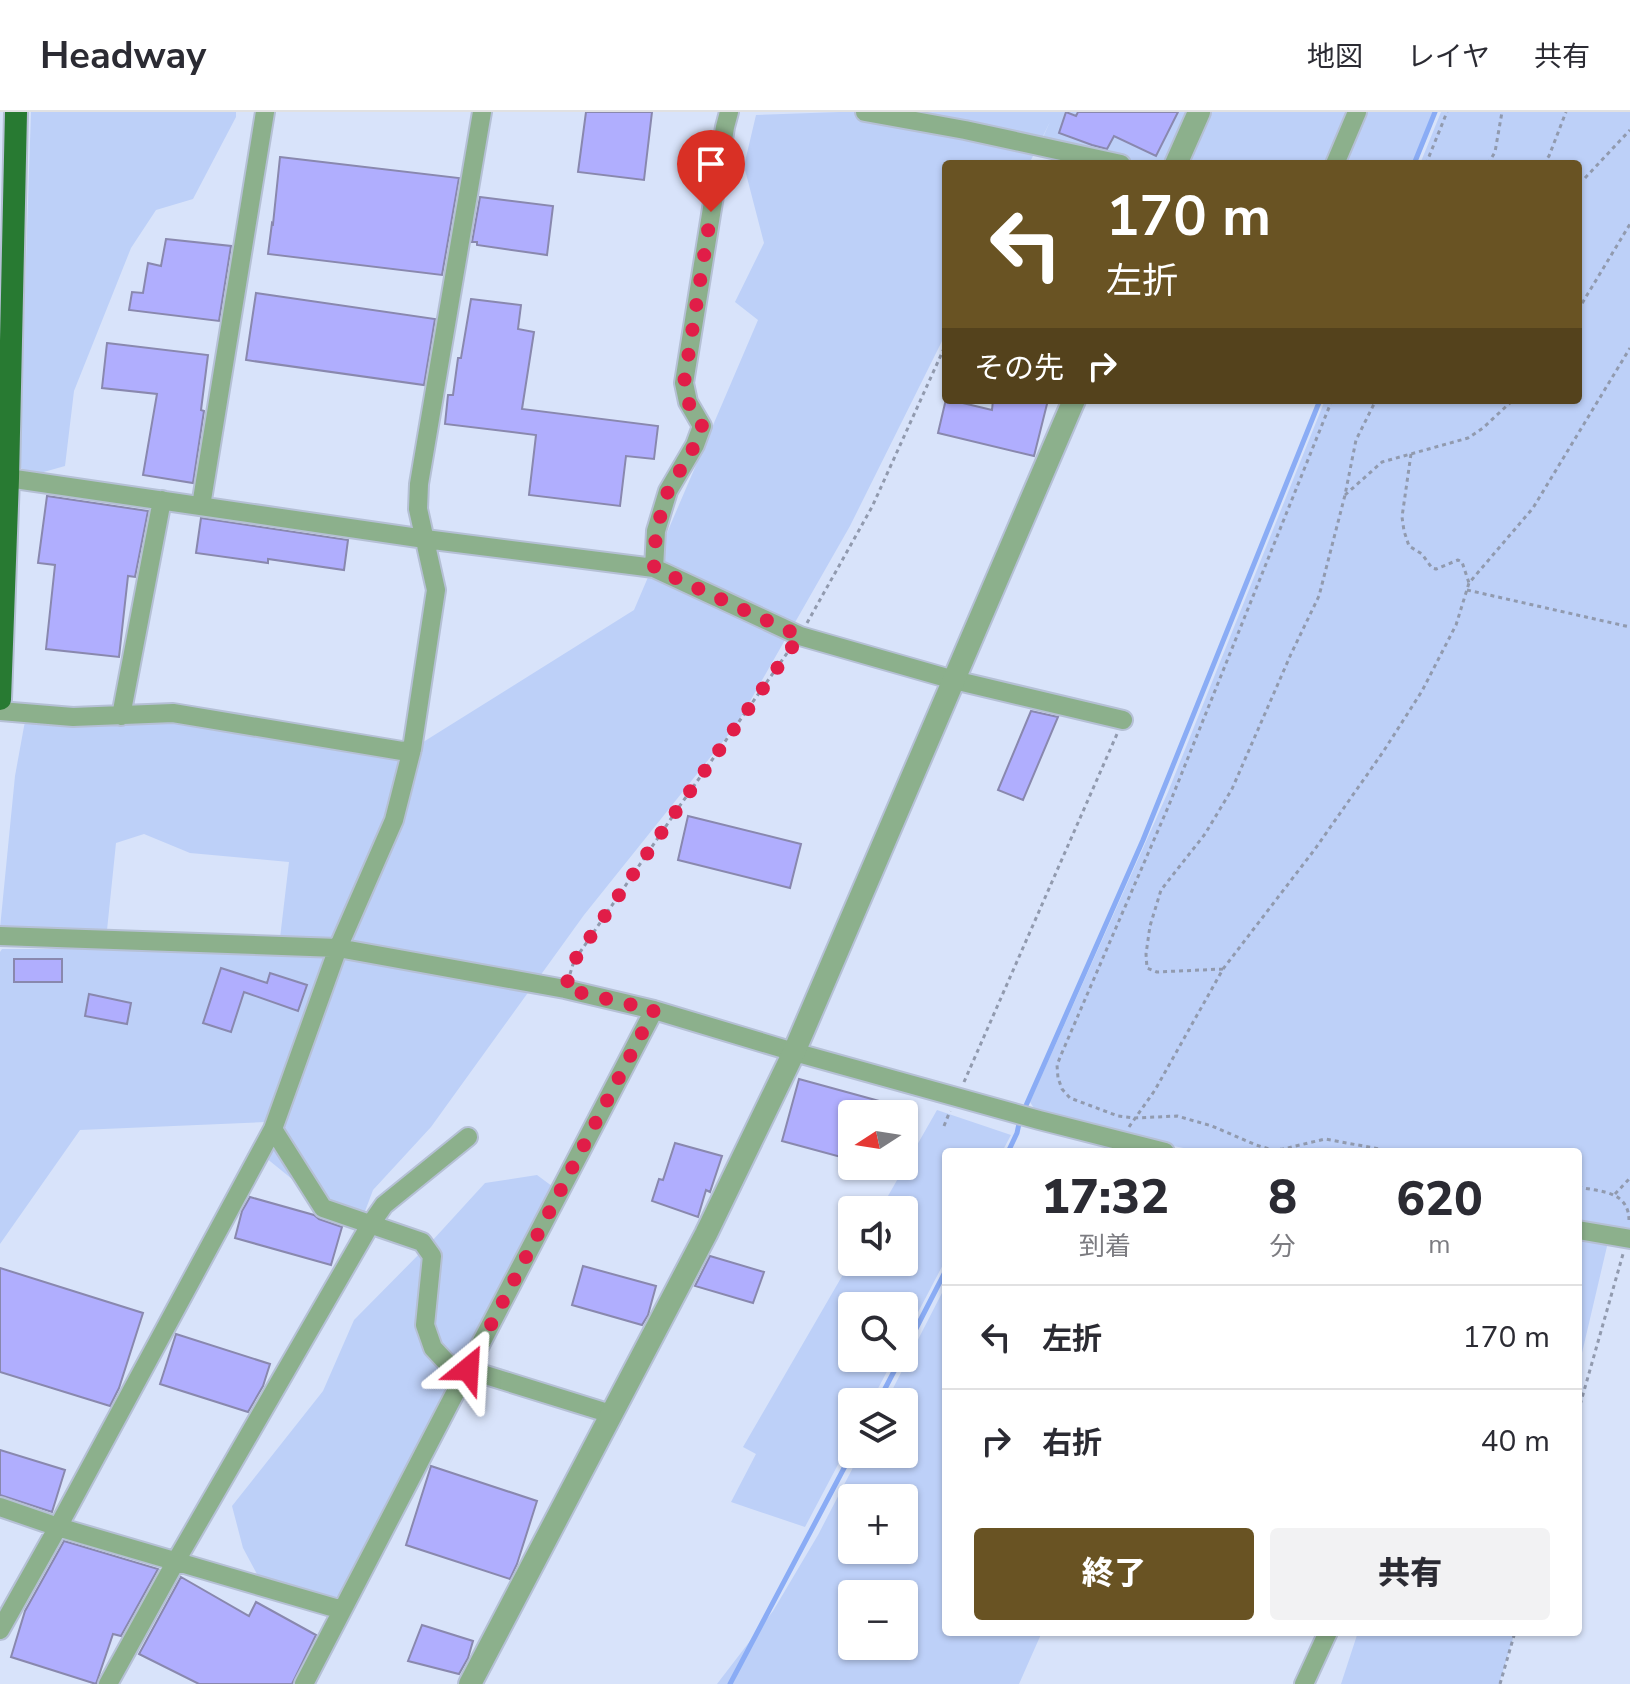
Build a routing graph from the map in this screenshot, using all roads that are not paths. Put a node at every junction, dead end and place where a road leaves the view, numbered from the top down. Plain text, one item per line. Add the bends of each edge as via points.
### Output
1 (16, 112) edge
2 (265, 112) edge
3 (482, 112) edge
4 (729, 112) edge
5 (865, 112) edge
6 (1199, 112) edge
7 (1357, 112) edge
8 (1103, 160) edge
9 (1178, 160) edge
10 (1337, 160) edge
11 (1072, 404) edge
12 (8, 478) junction
13 (162, 500) junction
14 (201, 506) junction
15 (425, 539) junction
16 (654, 568) junction
17 (954, 680) junction
18 (0, 699) edge
19 (0, 711) edge
20 (121, 716) junction
21 (1123, 720) road end
22 (412, 749) junction
23 (0, 936) edge
24 (338, 948) junction
25 (654, 1010) junction
26 (794, 1052) junction
27 (273, 1129) junction
28 (468, 1137) dead end
29 (1150, 1148) edge
30 (370, 1225) junction
31 (1582, 1231) edge
32 (1629, 1239) edge
33 (468, 1369) junction
34 (611, 1414) junction
35 (0, 1507) edge
36 (58, 1527) junction
37 (176, 1561) junction
38 (342, 1610) junction
39 (0, 1630) edge
40 (1326, 1636) edge
41 (108, 1684) edge
42 (304, 1684) edge
43 (470, 1684) edge
44 (1304, 1684) edge

1 - 12 highway
2 - 14 street
3 - 15 street via 419,484
4 - 16 street via 684,383 702,426 668,491 656,531
5 - 8 street
6 - 9 street
7 - 10 street
11 - 17 street
12 - 13 street
12 - 18 highway
13 - 14 street
13 - 20 street
14 - 15 street
15 - 16 street
15 - 22 street via 436,590
16 - 17 street via 800,636
17 - 21 street
17 - 26 street
19 - 20 street
20 - 22 street via 173,713
22 - 24 street via 394,820
23 - 24 street
24 - 25 street
24 - 27 street
25 - 26 street
25 - 33 street
26 - 29 street
26 - 34 street
27 - 30 street via 323,1208
27 - 36 street
28 - 30 street via 384,1205
30 - 33 street via 422,1242 432,1256 425,1325 433,1348 447,1363
30 - 37 street
31 - 32 street
33 - 34 street
33 - 38 street
34 - 43 street
35 - 36 street
36 - 37 street
36 - 39 street
37 - 38 street
37 - 41 street
38 - 42 street
40 - 44 street

